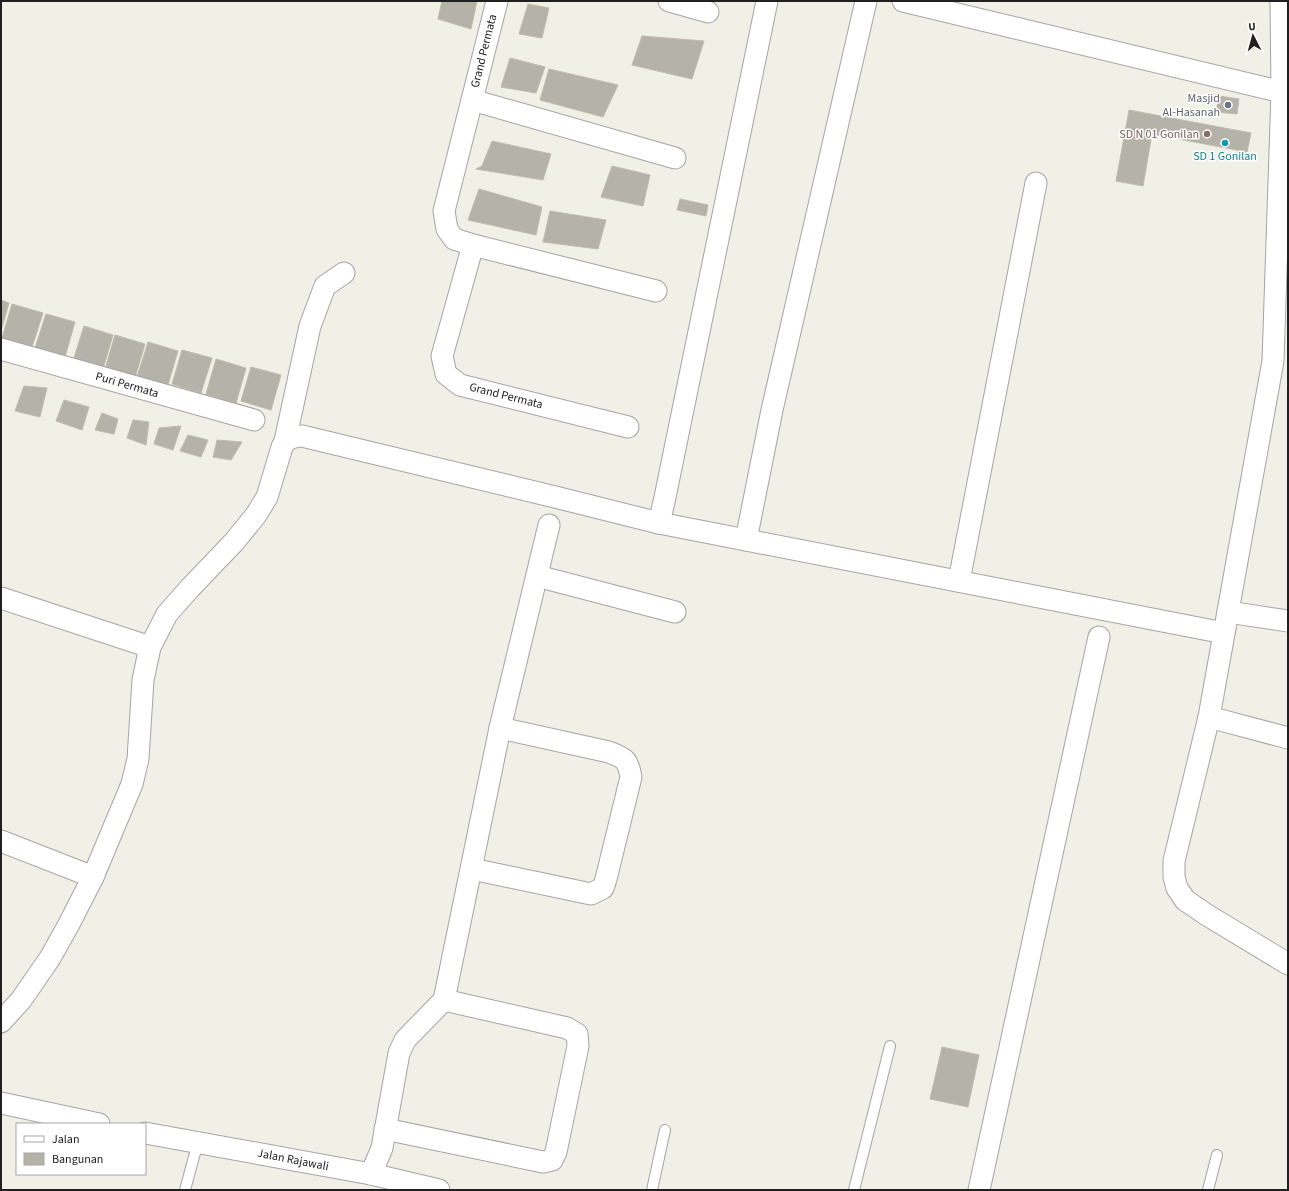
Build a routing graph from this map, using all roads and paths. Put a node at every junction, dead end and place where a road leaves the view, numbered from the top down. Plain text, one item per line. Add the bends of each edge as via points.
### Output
1 (497, 1) edge
2 (670, 1) edge
3 (767, 1) edge
4 (866, 1) edge
5 (905, 1) edge
6 (1283, 7) edge
7 (973, 9) edge
8 (708, 12) dead end
9 (1282, 92) junction
10 (472, 100) junction
11 (675, 158) dead end
12 (1036, 182) dead end
13 (473, 245) junction
14 (344, 274) dead end
15 (656, 291) dead end
16 (1, 349) edge
17 (1280, 362) edge
18 (254, 420) dead end
19 (628, 427) dead end
20 (285, 441) junction
21 (659, 523) junction
22 (548, 525) dead end
23 (746, 540) junction
24 (537, 576) junction
25 (959, 581) junction
26 (1, 598) edge
27 (675, 612) dead end
28 (1228, 612) junction
29 (1288, 621) edge
30 (1224, 633) junction
31 (1099, 637) dead end
32 (150, 647) junction
33 (1209, 717) junction
34 (500, 728) junction
35 (1288, 738) edge
36 (1, 842) edge
37 (472, 869) junction
38 (93, 877) junction
39 (1288, 964) edge
40 (444, 1000) junction
41 (1, 1022) edge
42 (890, 1046) dead end
43 (1, 1104) edge
44 (94, 1123) edge
45 (385, 1128) junction
46 (665, 1130) dead end
47 (146, 1133) edge
48 (198, 1142) junction
49 (1217, 1155) dead end
50 (371, 1174) junction
51 (435, 1189) edge
52 (185, 1190) edge
53 (652, 1190) edge
54 (854, 1190) edge
55 (979, 1190) edge
56 (1208, 1190) edge

1 - 10 street, Grand Permata
2 - 8 street
3 - 21 street
4 - 23 street via 774,403
5 - 7 street
6 - 9 street
7 - 9 street
9 - 17 street
10 - 11 street, Grand Permata
10 - 13 street, Grand Permata via 444,211 447,229 454,239
12 - 25 street
13 - 15 street, Grand Permata
13 - 19 street, Grand Permata via 442,356 446,374 460,385
14 - 20 street via 325,286 310,326
16 - 18 street, Puri Permata
17 - 28 street
20 - 21 street via 302,436
20 - 32 street via 267,498 256,515 167,614
21 - 23 street
22 - 24 street
23 - 25 street
24 - 27 street
24 - 34 street
25 - 30 street
26 - 32 street
28 - 29 street
28 - 30 street
30 - 33 street
31 - 55 street
32 - 38 street via 143,680 138,759 132,784
33 - 35 street
33 - 39 street via 1174,861 1177,888 1185,900
34 - 37 street
34 - 37 street via 621,756 629,764 631,777 603,888 591,894
36 - 38 street
37 - 40 street
38 - 41 street via 50,958 21,1000
40 - 45 street via 404,1040 399,1053
40 - 45 street via 567,1028 577,1034 578,1046 556,1152 552,1160 543,1162
42 - 54 lane
43 - 44 street
45 - 50 street via 382,1148
46 - 53 lane
47 - 48 street, Jalan Rajawali
48 - 50 street, Jalan Rajawali
48 - 52 lane
49 - 56 lane
50 - 51 street, Jalan Rajawali

